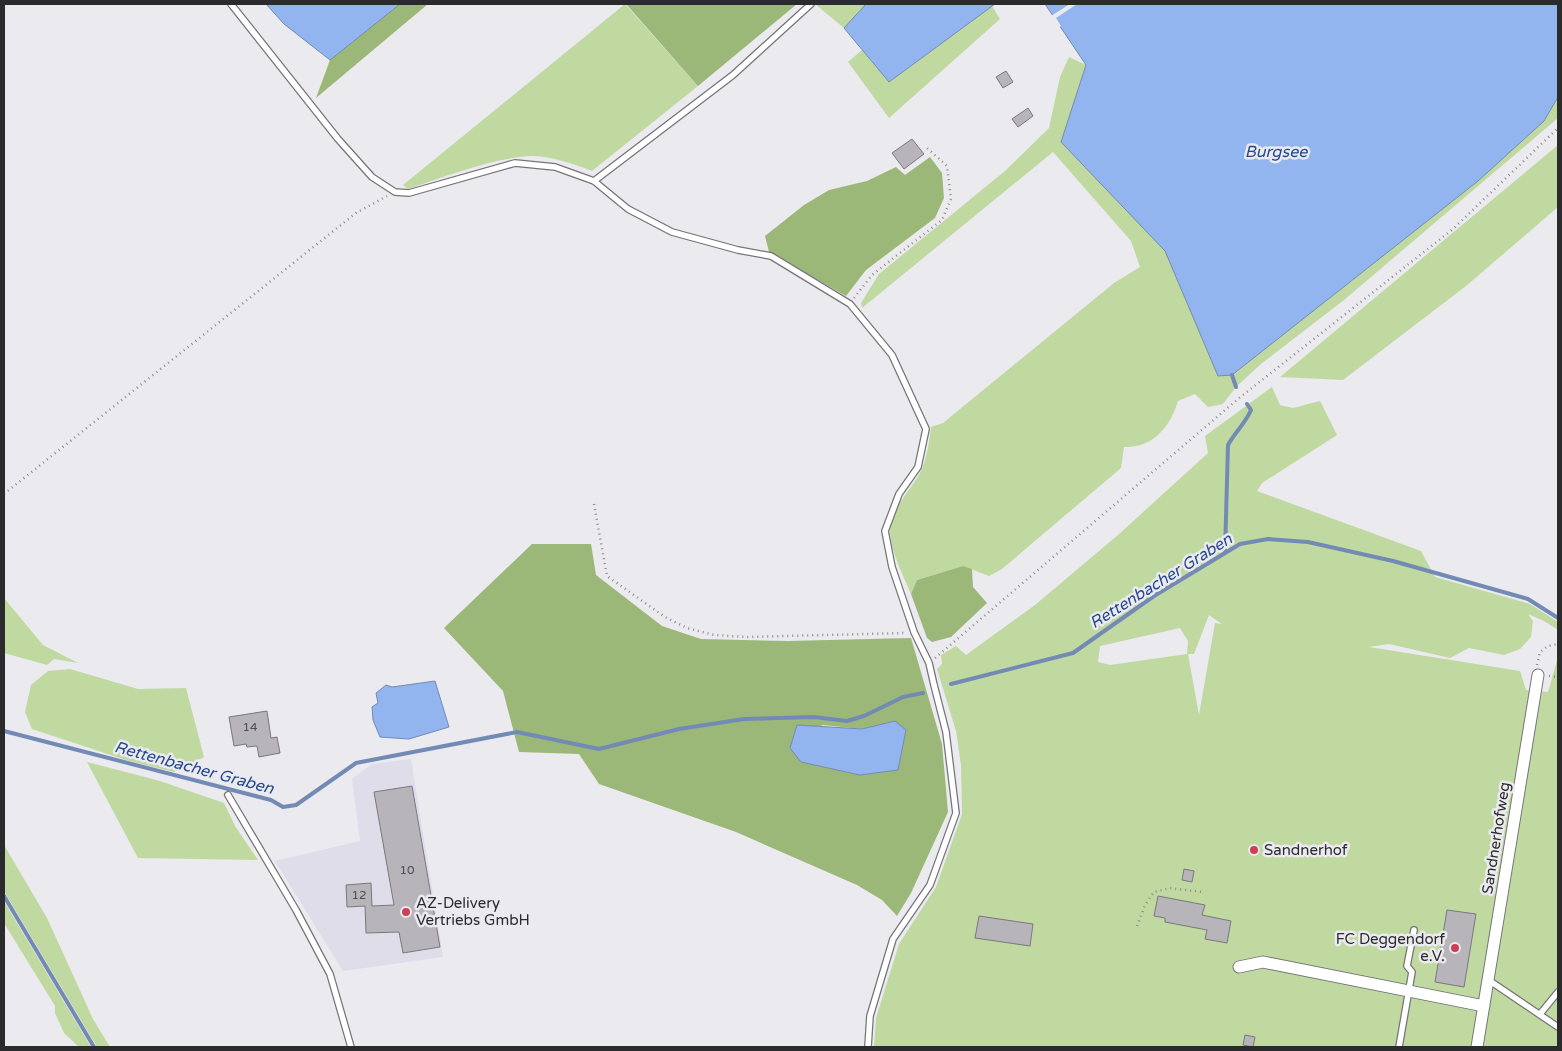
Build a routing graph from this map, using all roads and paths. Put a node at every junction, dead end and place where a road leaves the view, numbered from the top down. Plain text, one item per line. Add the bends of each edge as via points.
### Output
1 (231, 4) edge
2 (811, 4) edge
3 (1558, 128) edge
4 (926, 147) dead end
5 (594, 181) junction
6 (395, 192) junction
7 (850, 304) junction
8 (4, 494) edge
9 (594, 504) dead end
10 (914, 632) junction
11 (1558, 644) edge
12 (929, 663) junction
13 (1538, 675) joint
14 (228, 795) dead end
15 (1202, 892) dead end
16 (1137, 926) dead end
17 (1414, 930) dead end
18 (1239, 967) dead end
19 (1487, 979) junction
20 (1408, 991) junction
21 (1558, 992) edge
22 (1484, 1006) junction
23 (1540, 1014) junction
24 (1558, 1027) edge
25 (351, 1047) edge
26 (868, 1047) edge
27 (1399, 1047) edge
28 (1477, 1047) edge

1 - 6 lane via 338,139 372,177
2 - 5 lane via 733,75
3 - 12 path via 1453,229 1238,399
4 - 7 path via 947,166 951,199 942,220 872,275
5 - 6 lane via 555,167 515,164 409,193
5 - 7 lane via 628,209 672,232 771,256
6 - 8 path via 356,213
7 - 10 lane via 892,355 926,429 918,467 899,494 885,531 892,567
9 - 10 path via 607,576 665,617 687,628 714,635 746,637
10 - 12 lane
11 - 13 path via 1540,652
12 - 26 lane via 946,732 956,813 930,885 893,939 870,1016
13 - 19 street, Sandnerhofweg
14 - 25 lane via 330,974
15 - 16 path via 1170,888 1154,892
17 - 20 lane
18 - 20 street via 1263,962
19 - 22 street, Sandnerhofweg
19 - 23 lane
20 - 22 street
20 - 27 lane
21 - 23 lane
22 - 28 street, Sandnerhofweg
23 - 24 lane

